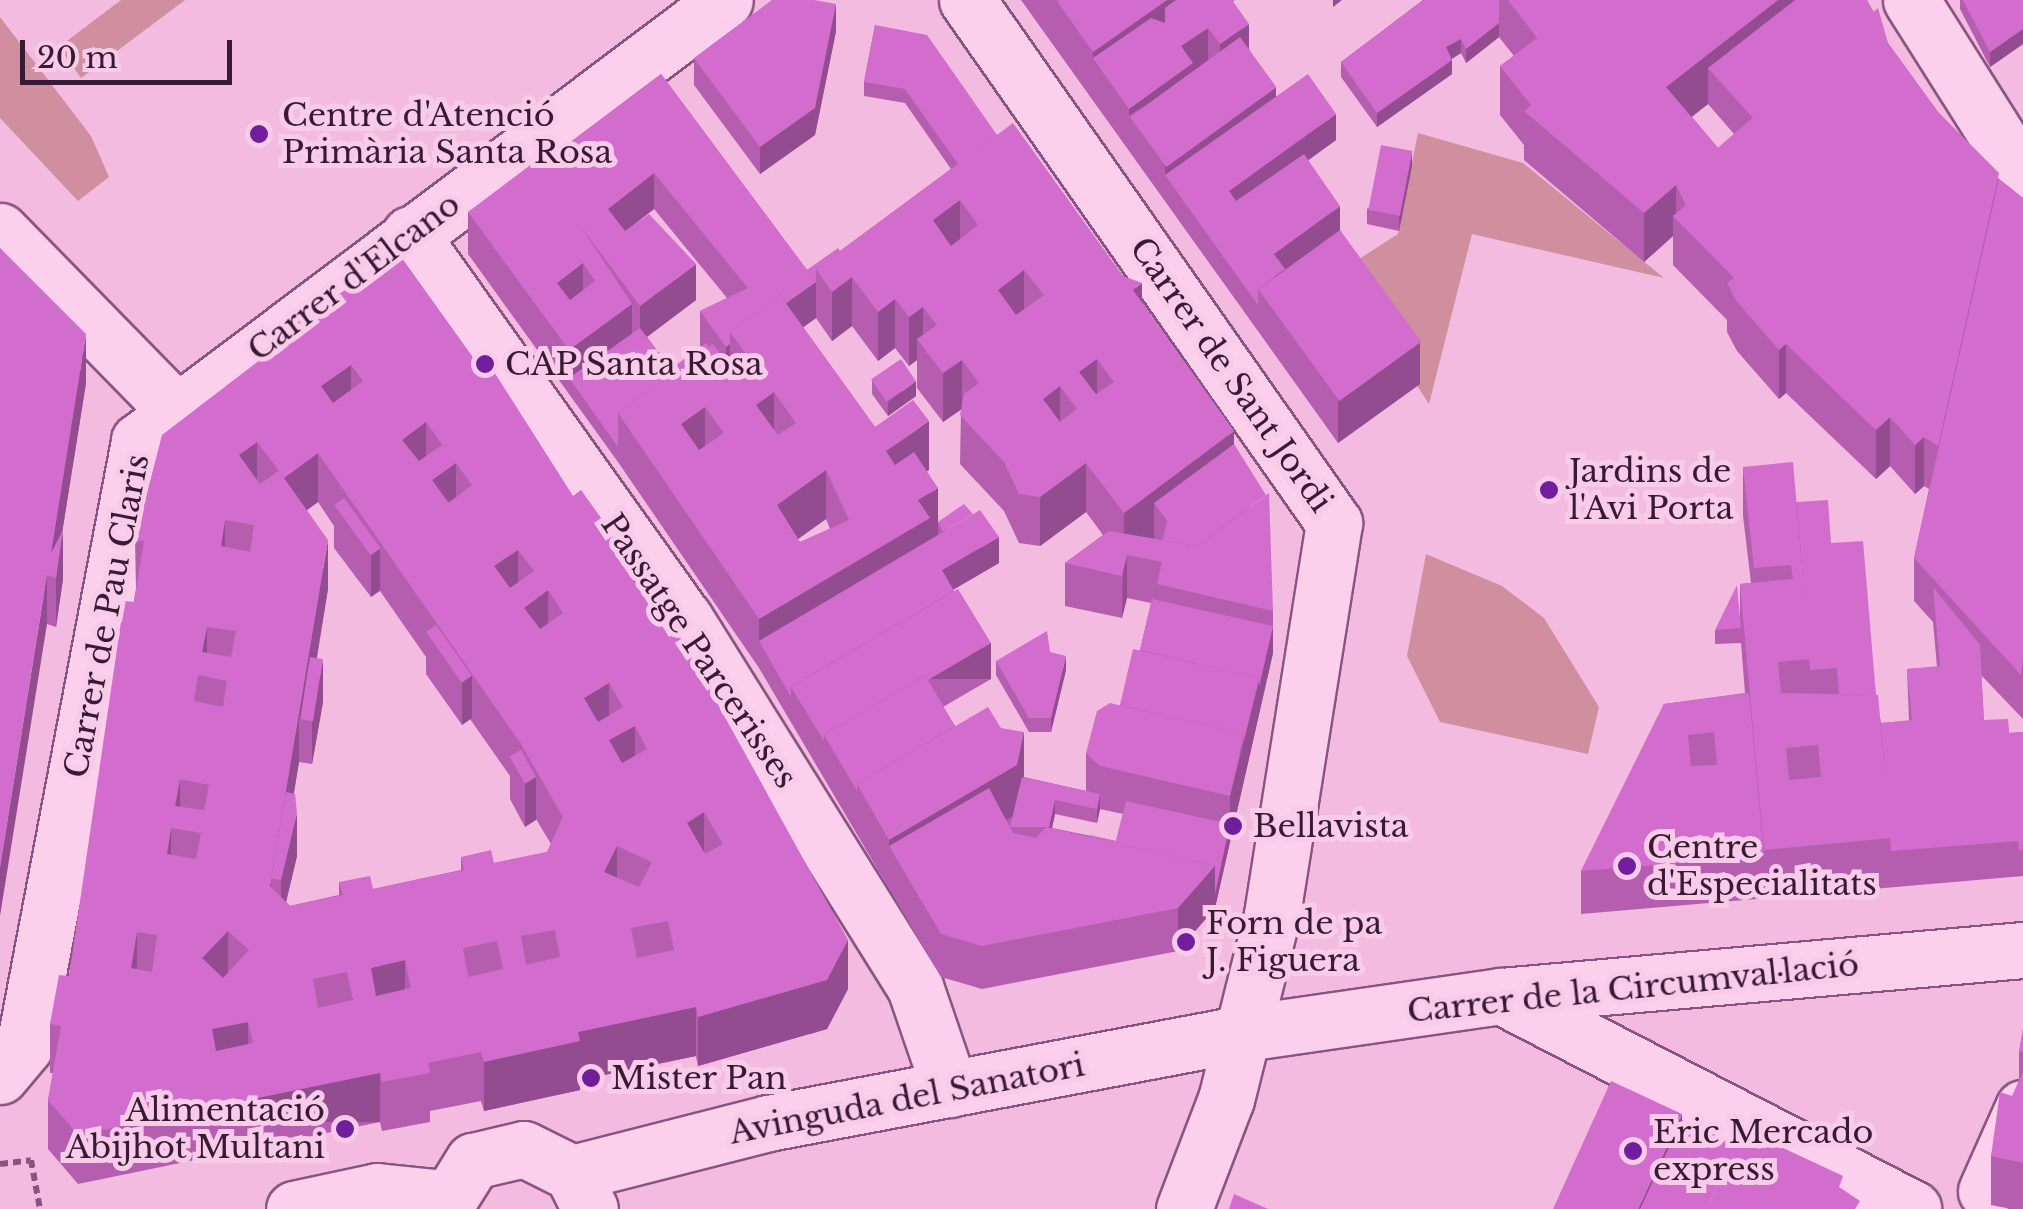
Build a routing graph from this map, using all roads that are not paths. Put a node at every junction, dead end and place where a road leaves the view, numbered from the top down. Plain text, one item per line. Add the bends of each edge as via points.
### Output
1 (725, 0) edge
2 (967, 0) edge
3 (1911, 0) edge
4 (2023, 177) edge
5 (0, 231) edge
6 (410, 234) junction
7 (176, 411) junction
8 (2023, 950) edge
9 (1501, 996) junction
10 (1244, 1033) junction
11 (0, 1076) edge
12 (950, 1089) junction
13 (2023, 1108) edge
14 (1986, 1190) dead end
15 (581, 1191) edge
16 (444, 1203) edge
17 (294, 1209) edge
18 (1184, 1209) edge
19 (1912, 1209) edge

1 - 6 street, Carrer d'Elcano
2 - 10 street, Carrer de Sant Jordi via 1334,523
3 - 4 street
5 - 7 street
6 - 7 street, Carrer d'Elcano
6 - 12 street, Passatge Parcerisses via 684,619 915,987
7 - 11 street, Carrer de Pau Claris via 139,441 24,1047
8 - 9 street, Carrer de la Circumval·lació
9 - 10 street, Carrer de la Circumval·lació
9 - 19 street
10 - 12 street, Avinguda del Sanatori
10 - 18 street, Carrer de Sant Jordi
12 - 15 street, Avinguda del Sanatori
13 - 14 street
15 - 16 street via 550,1157 498,1150 473,1162
16 - 17 street via 377,1191

